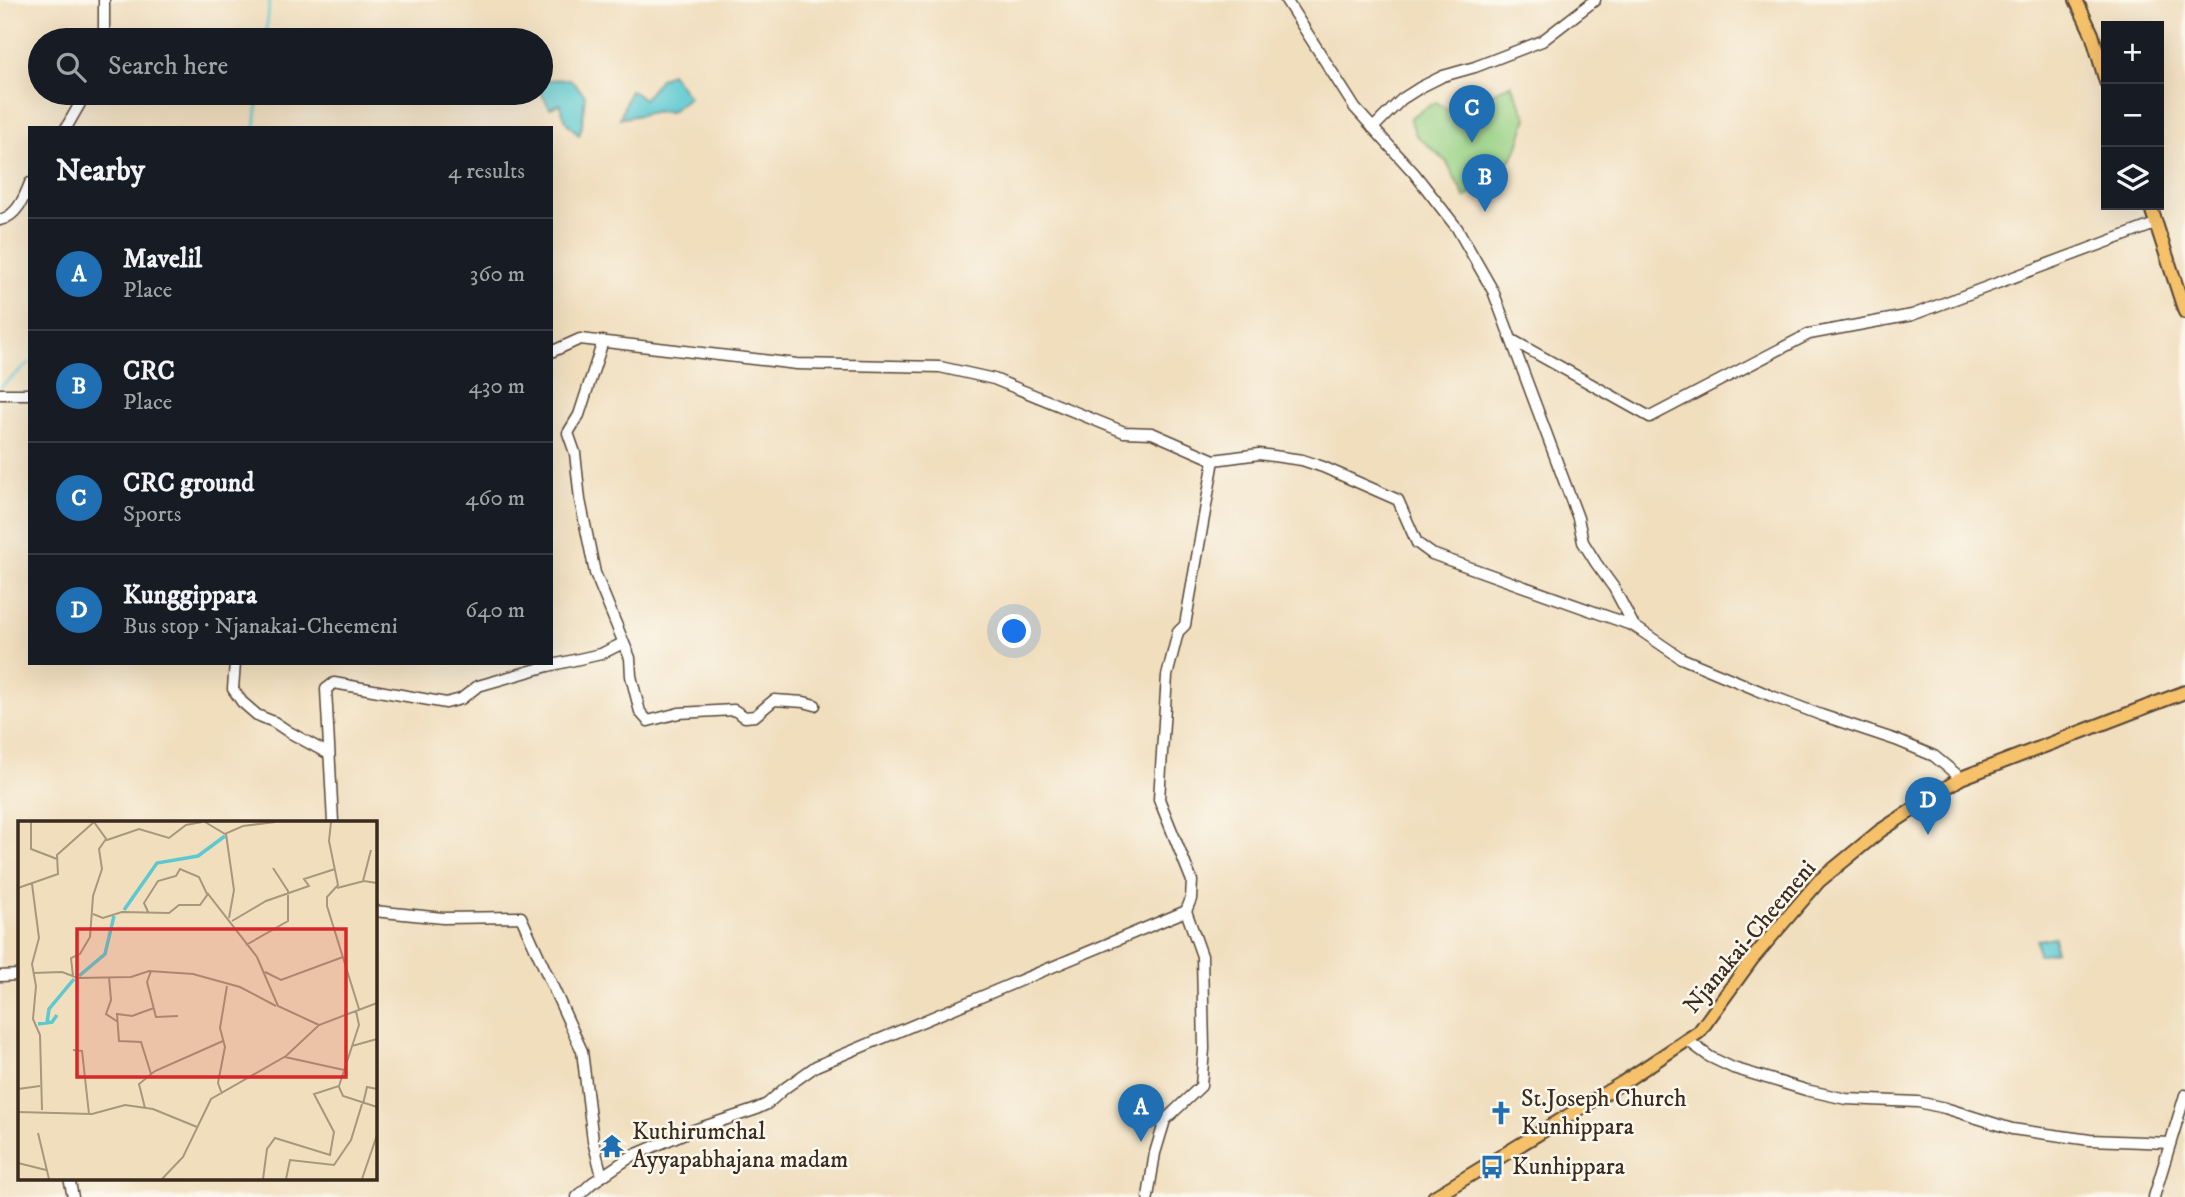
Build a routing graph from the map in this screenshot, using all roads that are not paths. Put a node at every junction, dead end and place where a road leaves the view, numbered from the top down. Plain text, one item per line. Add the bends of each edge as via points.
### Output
1 (104, 0) edge
2 (1286, 0) edge
3 (1595, 0) edge
4 (2076, 0) edge
5 (104, 28) edge
6 (2101, 65) edge
7 (79, 105) edge
8 (67, 126) edge
9 (1373, 128) junction
10 (28, 188) edge
11 (2151, 210) edge
12 (0, 220) edge
13 (2155, 224) junction
14 (2185, 312) edge
15 (1512, 340) junction
16 (603, 341) junction
17 (553, 351) edge
18 (0, 394) edge
19 (28, 394) edge
20 (1214, 460) junction
21 (1634, 626) junction
22 (623, 643) junction
23 (234, 665) edge
24 (552, 665) edge
25 (553, 665) edge
26 (2185, 692) edge
27 (815, 705) dead end
28 (329, 754) junction
29 (1961, 778) junction
30 (333, 821) edge
31 (376, 911) edge
32 (1186, 911) junction
33 (18, 975) edge
34 (0, 976) edge
35 (1687, 1040) junction
36 (2185, 1095) edge
37 (2170, 1143) junction
38 (602, 1176) junction
39 (577, 1197) edge
40 (1148, 1197) edge
41 (1434, 1197) edge
42 (2154, 1197) edge

1 - 5 street
2 - 9 street via 1355,108
3 - 9 street via 1542,41 1421,87
4 - 6 main road
7 - 8 street
9 - 15 street via 1457,228 1493,291
10 - 12 street via 21,204
11 - 13 main road
13 - 14 main road
13 - 15 street via 1912,315 1809,334 1650,416
15 - 21 street via 1583,542
16 - 17 street via 580,339
16 - 20 street via 797,364 940,367 994,379 1124,432 1152,432
16 - 22 street via 579,415 568,433 595,573
18 - 19 street
20 - 21 street via 1259,454 1324,467 1398,500 1417,543 1432,554
20 - 32 street via 1185,625 1178,632 1167,676 1158,799 1192,881
21 - 29 street via 1681,658 1922,750
22 - 25 street
22 - 27 street via 631,658 640,712 648,722 707,711 734,710 745,717 755,716 774,700
23 - 28 street via 233,689 242,702
24 - 28 street via 478,686 461,699 446,703 334,683 326,689
26 - 29 main road, Njanakai-Cheemeni
28 - 30 street
29 - 35 main road, Njanakai-Cheemeni via 1880,831 1819,881 1752,959 1710,1019
31 - 38 street via 443,918 521,916 582,1051
32 - 38 street via 816,1066 767,1104 632,1156
32 - 40 street via 1202,956 1201,1086 1165,1120
33 - 34 street
35 - 37 street via 1733,1068 1846,1099 1918,1102 2012,1129 2090,1140
35 - 41 main road, Njanakai-Cheemeni
36 - 37 street
37 - 42 street
38 - 39 street

